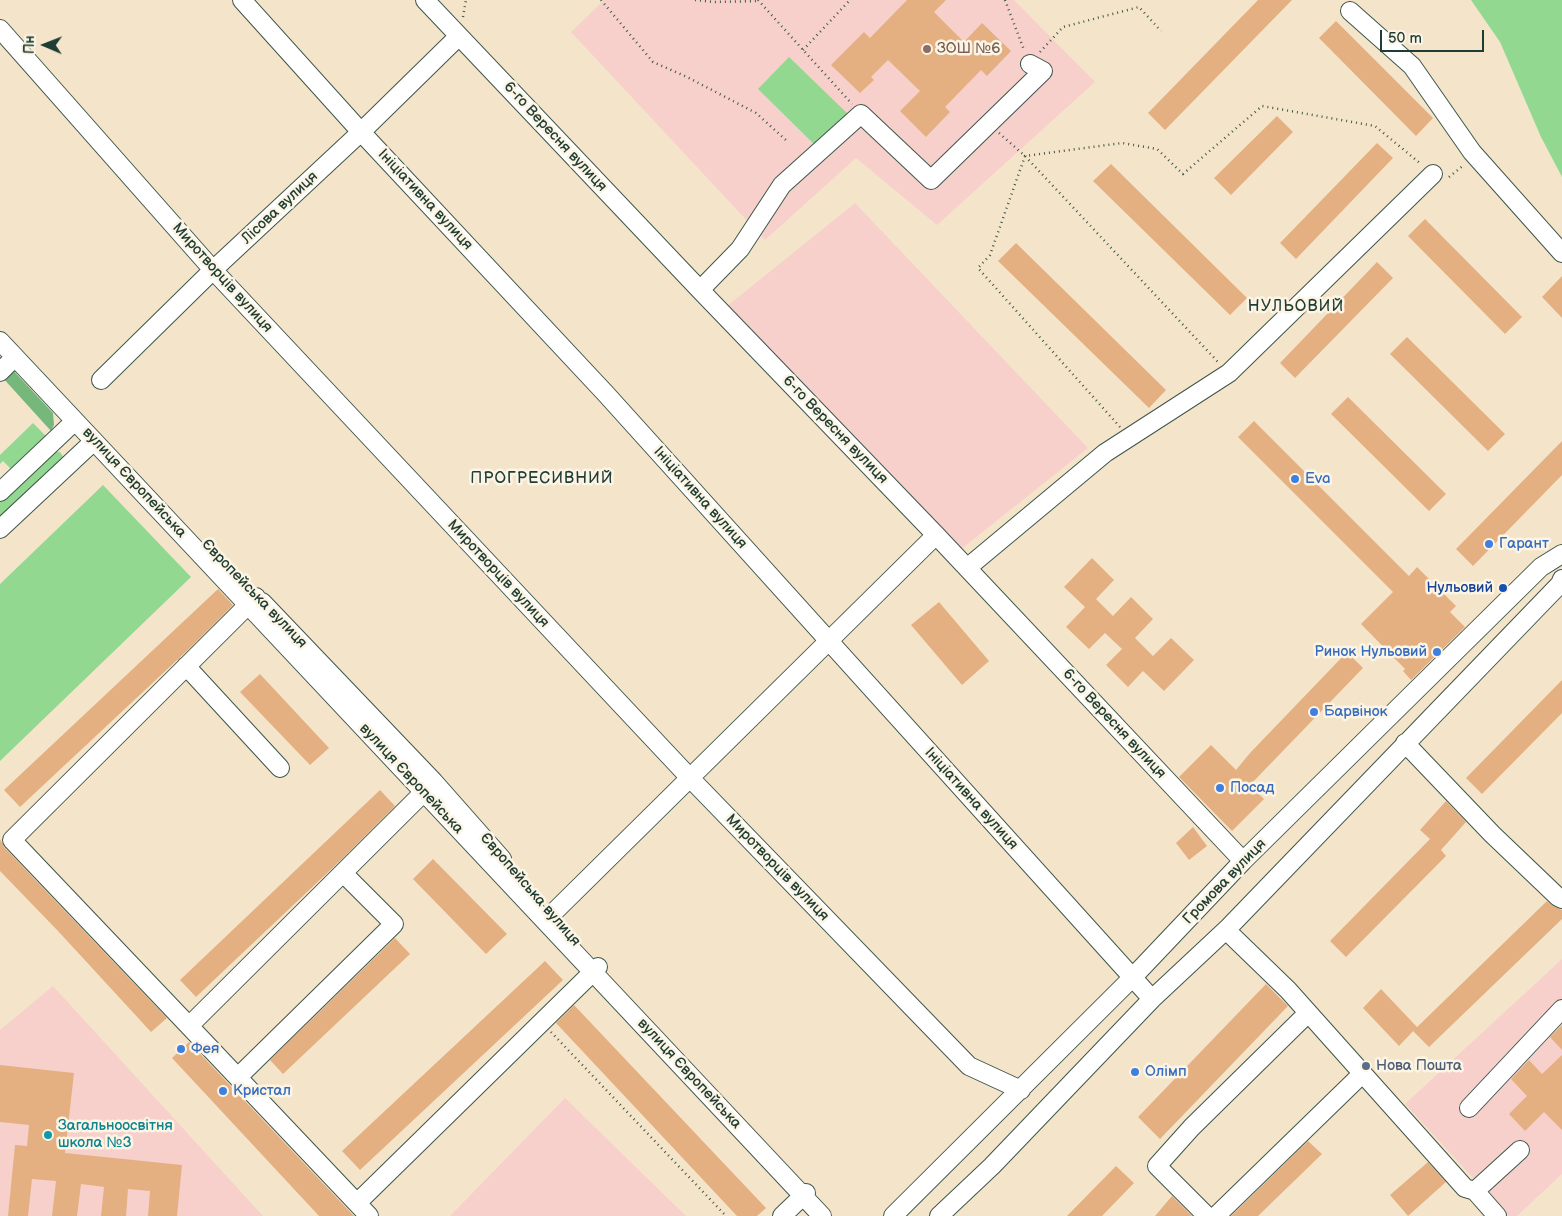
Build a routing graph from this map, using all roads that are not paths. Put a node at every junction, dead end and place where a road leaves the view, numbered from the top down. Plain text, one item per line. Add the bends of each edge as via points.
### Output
1 (242, 0) edge
2 (425, 0) edge
3 (1350, 11) dead end
4 (0, 29) edge
5 (459, 36) junction
6 (1030, 64) road end
7 (361, 132) junction
8 (1433, 174) road end
9 (1562, 253) edge
10 (213, 270) junction
11 (700, 290) junction
12 (0, 341) edge
13 (15, 357) junction
14 (0, 372) edge
15 (101, 380) dead end
16 (64, 393) dead end
17 (75, 421) junction
18 (94, 441) junction
19 (0, 492) edge
20 (0, 528) edge
21 (936, 535) junction
22 (1562, 554) edge
23 (967, 568) junction
24 (1562, 579) edge
25 (256, 596) junction
26 (829, 641) junction
27 (186, 666) junction
28 (1405, 743) junction
29 (280, 768) dead end
30 (690, 778) junction
31 (434, 782) junction
32 (1244, 861) junction
33 (343, 873) junction
34 (1562, 899) edge
35 (552, 914) junction
36 (1226, 930) junction
37 (598, 967) junction
38 (1132, 978) junction
39 (1152, 1000) junction
40 (1562, 1009) edge
41 (1308, 1013) junction
42 (189, 1026) junction
43 (1362, 1074) junction
44 (238, 1077) junction
45 (1021, 1090) junction
46 (1468, 1108) dead end
47 (1520, 1150) dead end
48 (1475, 1191) junction
49 (806, 1193) junction
50 (357, 1203) junction
51 (369, 1216) edge
52 (782, 1216) edge
53 (822, 1216) edge
54 (827, 1216) edge
55 (893, 1216) edge
56 (939, 1216) edge
57 (1207, 1216) edge
58 (1216, 1216) edge
59 (1497, 1216) edge

1 - 7 street, Ініціативна вулиця
2 - 5 street, 6-го Вересня вулиця
3 - 9 street via 1412,66 1475,156
4 - 10 street, Миротворців вулиця
5 - 7 street, Лісова вулиця
5 - 11 street, 6-го Вересня вулиця
6 - 11 street via 1043,71 931,180 861,114 782,185 740,249
7 - 10 street, Лісова вулиця
7 - 26 street, Ініціативна вулиця via 606,394
8 - 23 street via 1229,373 1105,453
10 - 15 street, Лісова вулиця
10 - 30 street, Миротворців вулиця
11 - 21 street, 6-го Вересня вулиця
12 - 13 street, вулиця Європейська
13 - 14 street
13 - 17 street, вулиця Європейська
16 - 25 street, Європейська вулиця
17 - 18 street, вулиця Європейська
17 - 19 street
18 - 20 street
18 - 53 street, вулиця Європейська
21 - 23 street, 6-го Вересня вулиця
21 - 26 street
22 - 32 street, Громова вулиця via 1541,567
23 - 32 street, 6-го Вересня вулиця
24 - 28 street
25 - 27 street
25 - 31 street, Європейська вулиця
26 - 30 street
26 - 38 street, Ініціативна вулиця
27 - 29 street
27 - 42 street via 12,840
28 - 34 street via 1492,834
28 - 36 street
30 - 35 street
30 - 45 street, Миротворців вулиця via 969,1066
31 - 33 street
31 - 35 street, Європейська вулиця
32 - 38 street, Громова вулиця
33 - 42 street
33 - 44 street via 394,924
35 - 37 street, Європейська вулиця
36 - 39 street
36 - 41 street
37 - 49 street, Європейська вулиця
37 - 50 street
38 - 39 street, Ініціативна вулиця
38 - 45 street, Громова вулиця
39 - 56 street via 992,1166
40 - 46 street
41 - 43 street
41 - 57 street via 1157,1166
42 - 44 street
43 - 48 street via 1465,1188
43 - 58 street
44 - 50 street
45 - 55 street, Громова вулиця
47 - 48 street
48 - 59 street
49 - 52 street
49 - 54 street, Європейська вулиця
50 - 51 street

